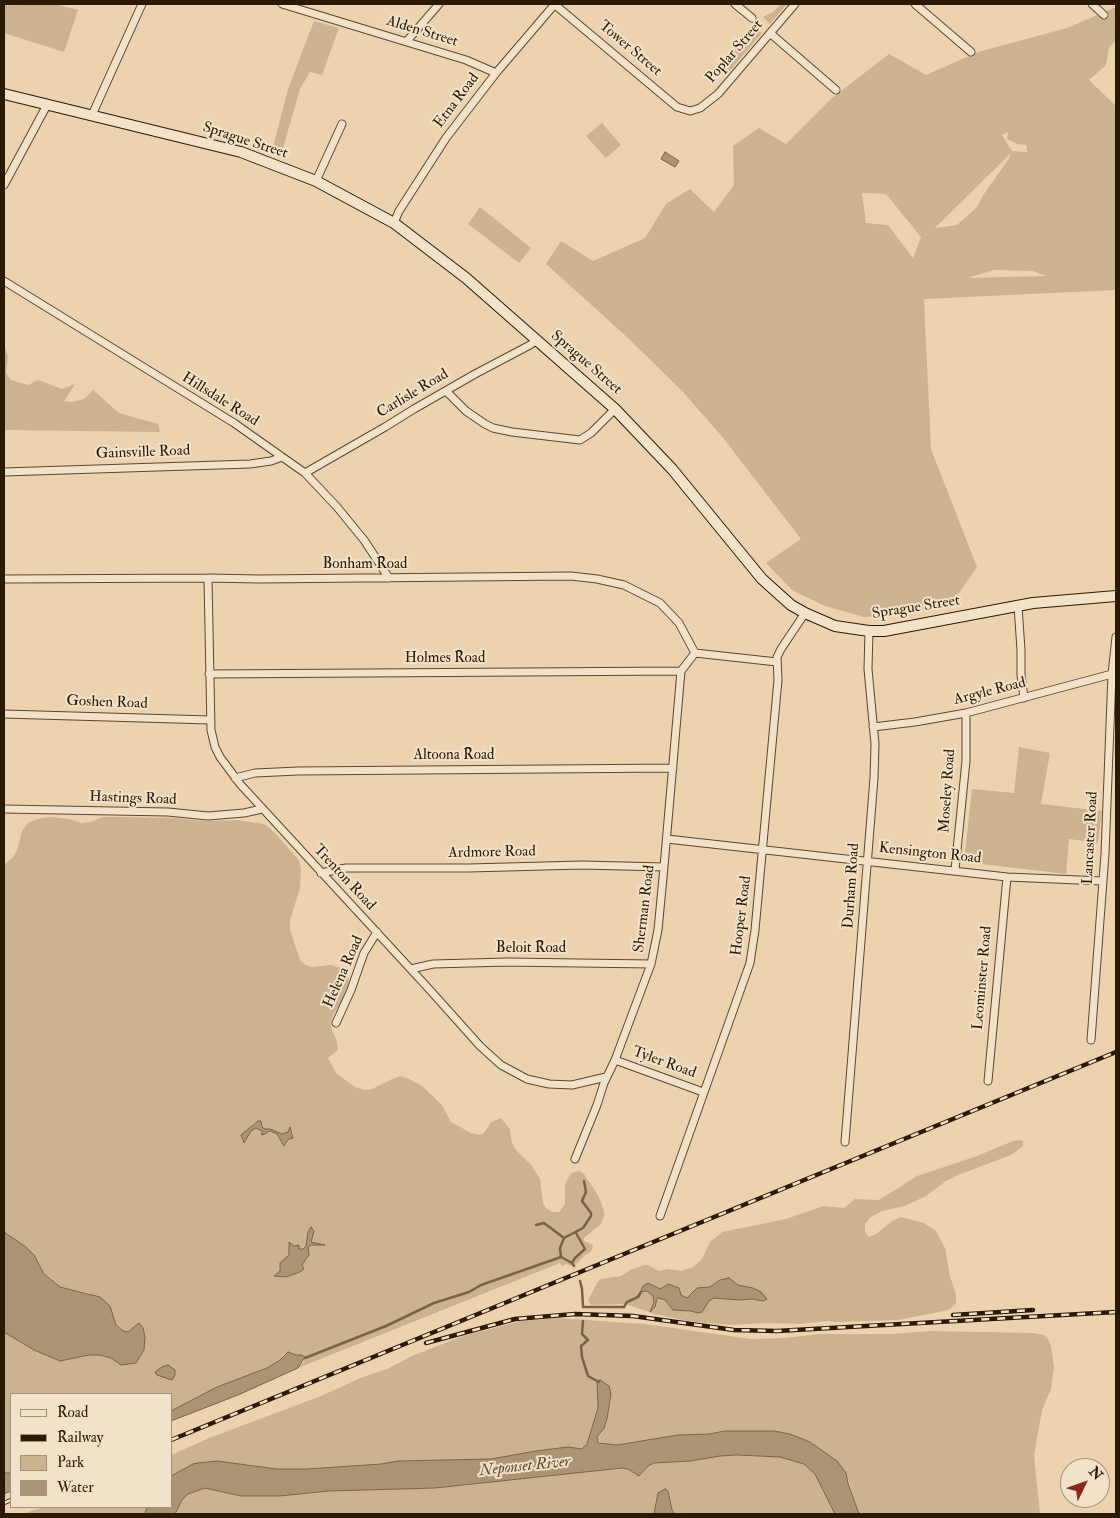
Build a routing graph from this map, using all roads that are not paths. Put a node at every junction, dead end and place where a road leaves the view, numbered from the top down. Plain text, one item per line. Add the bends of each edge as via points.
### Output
1 (142, 4) edge
2 (282, 4) edge
3 (439, 4) edge
4 (555, 4) edge
5 (735, 4) edge
6 (795, 4) edge
7 (915, 4) edge
8 (1092, 4) edge
9 (1104, 15) dead end
10 (752, 18) dead end
11 (770, 33) junction
12 (407, 41) junction
13 (972, 52) dead end
14 (496, 73) junction
15 (836, 90) dead end
16 (4, 94) edge
17 (47, 105) junction
18 (690, 111) joint
19 (92, 115) junction
20 (342, 124) dead end
21 (316, 181) junction
22 (4, 185) edge
23 (394, 223) junction
24 (4, 281) edge
25 (537, 340) junction
26 (446, 391) junction
27 (615, 409) junction
28 (282, 457) junction
29 (4, 472) edge
30 (305, 473) junction
31 (4, 578) edge
32 (208, 578) junction
33 (389, 578) junction
34 (1116, 596) edge
35 (1018, 606) junction
36 (805, 613) junction
37 (870, 631) junction
38 (1116, 637) edge
39 (695, 652) junction
40 (777, 662) junction
41 (681, 671) junction
42 (209, 674) junction
43 (1112, 674) junction
44 (1024, 698) junction
45 (966, 713) junction
46 (4, 714) edge
47 (210, 720) junction
48 (873, 727) junction
49 (674, 768) junction
50 (235, 778) junction
51 (4, 809) edge
52 (262, 810) junction
53 (666, 840) junction
54 (763, 850) junction
55 (868, 861) junction
56 (664, 867) junction
57 (955, 870) junction
58 (321, 873) junction
59 (1007, 876) junction
60 (1102, 881) junction
61 (377, 932) junction
62 (652, 964) junction
63 (411, 969) junction
64 (336, 1022) dead end
65 (1091, 1040) dead end
66 (615, 1060) junction
67 (606, 1077) junction
68 (988, 1081) dead end
69 (703, 1092) junction
70 (845, 1142) dead end
71 (575, 1159) dead end
72 (660, 1216) dead end

1 - 19 street
2 - 12 street, Alden Street
3 - 12 street
4 - 14 street, Etna Road
4 - 18 street, Tower Street via 677,108
5 - 10 street
6 - 11 street, Poplar Street
7 - 13 street
8 - 9 street
11 - 15 street
11 - 18 street, Poplar Street via 718,94 700,108
12 - 14 street, Alden Street
14 - 23 street, Etna Road via 446,138
16 - 17 main road, Sprague Street
17 - 19 main road, Sprague Street
17 - 22 street
19 - 21 main road, Sprague Street via 241,152
20 - 21 street
21 - 23 main road, Sprague Street
23 - 25 main road, Sprague Street via 466,278
24 - 28 street, Hillsdale Road via 234,423
25 - 26 street, Carlisle Road
25 - 27 main road, Sprague Street
26 - 27 street via 466,411 492,428 580,440
26 - 30 street, Carlisle Road
27 - 36 main road, Sprague Street via 672,469 762,579
28 - 29 street, Gainsville Road via 250,464
28 - 30 street, Hillsdale Road
30 - 33 street, Hillsdale Road via 364,540
31 - 32 street, Bonham Road
32 - 33 street, Bonham Road
32 - 42 street, Trenton Road
33 - 39 street, Bonham Road via 572,576 624,585 650,596 669,610
34 - 35 main road, Sprague Street
35 - 37 main road, Sprague Street
35 - 44 street
36 - 37 main road, Sprague Street via 835,626
36 - 40 street, Hooper Road via 781,649
37 - 48 street, Durham Road via 868,669
38 - 43 street, Lancaster Road
39 - 40 street
39 - 41 street
40 - 54 street, Hooper Road
41 - 42 street, Holmes Road
41 - 49 street, Sherman Road
42 - 47 street, Trenton Road
43 - 44 street, Argyle Road
43 - 60 street, Lancaster Road
44 - 45 street, Argyle Road
45 - 48 street, Argyle Road
45 - 57 street, Moseley Road via 966,762
46 - 47 street, Goshen Road
47 - 50 street, Trenton Road via 215,747
48 - 55 street, Durham Road via 874,778
49 - 50 street, Altoona Road via 298,771 255,773
49 - 53 street, Sherman Road
50 - 52 street, Trenton Road
51 - 52 street, Hastings Road via 168,812 208,816
52 - 58 street, Trenton Road
53 - 54 street, Kensington Road
53 - 56 street, Sherman Road
54 - 55 street, Kensington Road
54 - 69 street, Hooper Road via 750,963
55 - 57 street, Kensington Road
55 - 70 street, Durham Road
56 - 58 street, Ardmore Road via 346,868
56 - 62 street, Sherman Road
57 - 59 street, Kensington Road
58 - 61 street, Trenton Road
59 - 60 street, Kensington Road
59 - 68 street, Leominster Road
60 - 65 street, Lancaster Road
61 - 63 street, Trenton Road
61 - 64 street, Helena Road via 364,954
62 - 63 street, Beloit Road via 507,962 433,964
62 - 66 street, Sherman Road
63 - 67 street, Trenton Road via 485,1052 511,1072 532,1081 554,1085 578,1084
66 - 67 street, Sherman Road
66 - 69 street, Tyler Road
67 - 71 street, Sherman Road
69 - 72 street, Hooper Road

